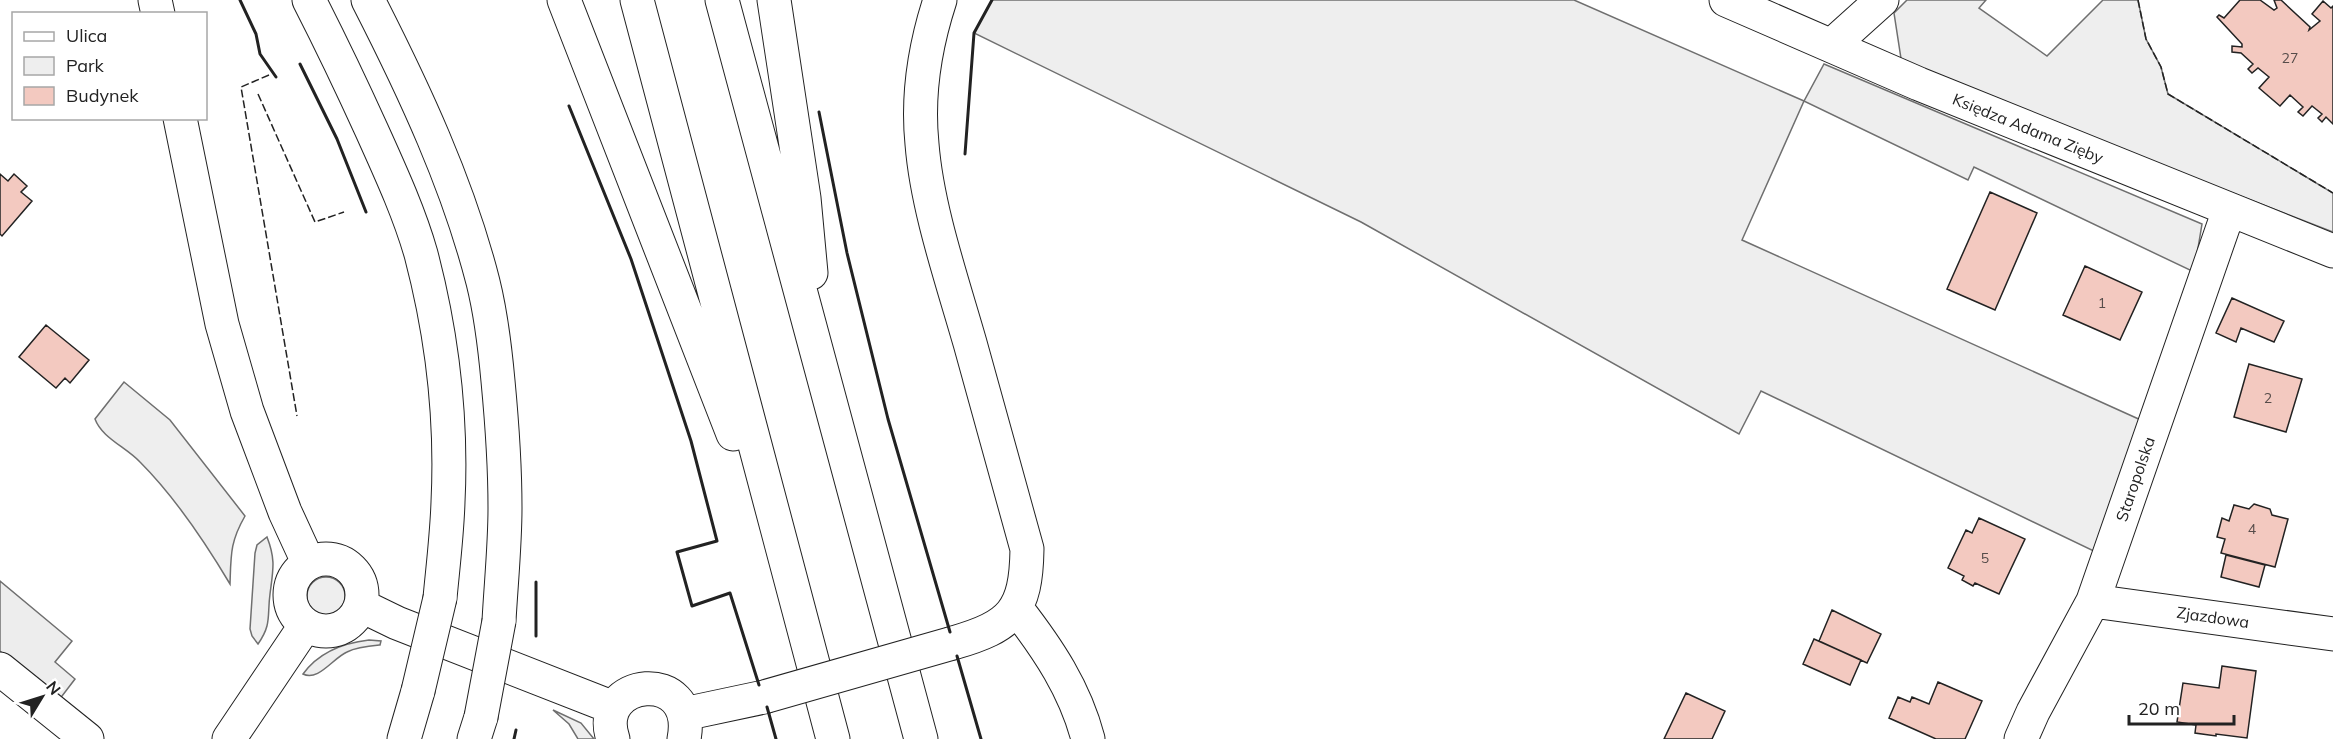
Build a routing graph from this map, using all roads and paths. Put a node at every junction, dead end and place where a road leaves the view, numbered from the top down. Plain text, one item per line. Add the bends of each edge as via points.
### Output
1 (309, 0) edge
2 (368, 0) edge
3 (564, 0) edge
4 (637, 0) edge
5 (722, 0) edge
6 (774, 0) edge
7 (940, 0) edge
8 (1726, 0) edge
9 (1882, 0) edge
10 (1832, 45) junction
11 (180, 120) edge
12 (2229, 210) junction
13 (2333, 251) edge
14 (819, 364) junction
15 (308, 562) junction
16 (792, 587) junction
17 (2093, 601) junction
18 (362, 606) junction
19 (1017, 609) junction
20 (305, 626) junction
21 (2333, 634) edge
22 (0, 669) edge
23 (614, 724) edge
24 (684, 727) edge
25 (478, 728) edge
26 (87, 739) edge
27 (229, 739) edge
28 (404, 739) edge
29 (833, 739) edge
30 (921, 739) edge
31 (1088, 739) edge
32 (2021, 739) edge

1 - 28 main road, bridge via 394,181 420,253 441,361 448,433 448,502 440,598
2 - 25 main road, bridge via 412,89 471,238 495,346 505,510 500,621
3 - 16 main road
4 - 16 main road
5 - 14 main road
6 - 14 main road via 804,198
7 - 19 main road via 921,84 922,143 947,262 1027,549 1027,574
8 - 10 main road, Księdza Adama Zięby
9 - 10 main road
10 - 12 main road, Księdza Adama Zięby
11 - 15 main road via 222,324 247,411
12 - 13 main road, Księdza Adama Zięby
12 - 17 main road, Staropolska
14 - 30 main road
15 - 18 main road via 333,559 354,571 363,592
15 - 20 main road via 293,580 290,592 295,615
16 - 29 main road
17 - 21 main road, Zjazdowa
17 - 32 main road, Staropolska
18 - 20 main road via 357,616 338,630 326,632
18 - 23 main road
19 - 24 main road, bridge via 981,635 764,697
19 - 31 main road via 1064,676
20 - 27 main road
22 - 26 main road
23 - 24 main road via 621,699 640,688 651,688 672,696

